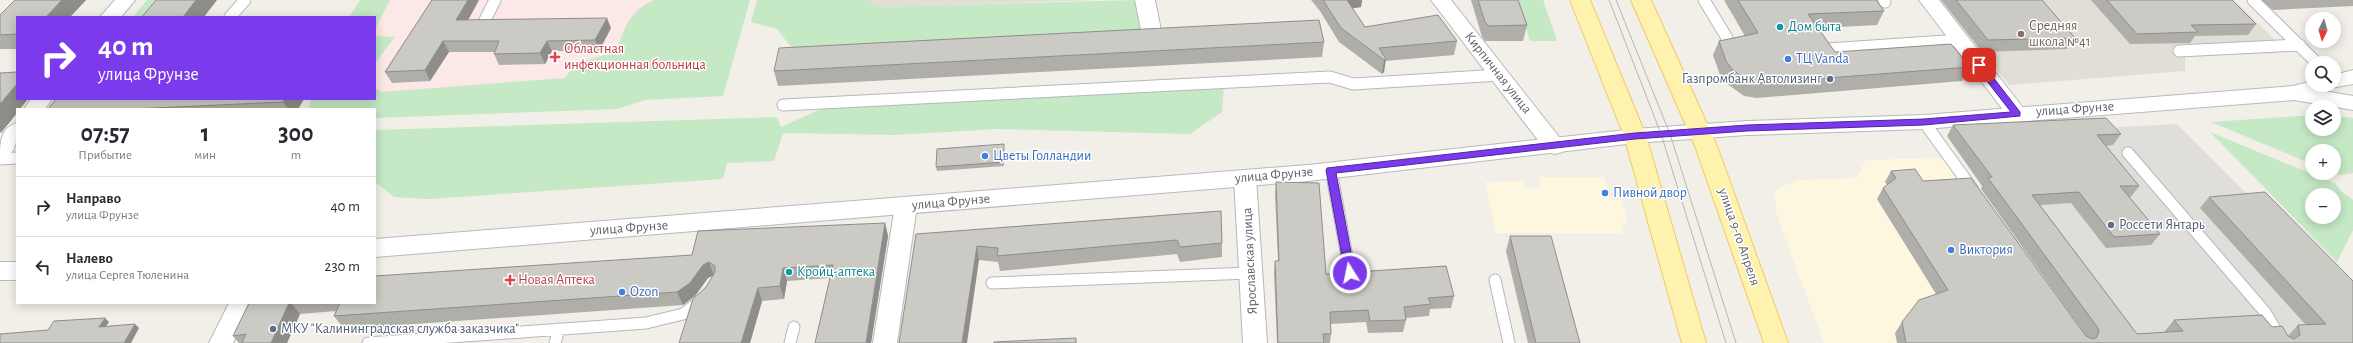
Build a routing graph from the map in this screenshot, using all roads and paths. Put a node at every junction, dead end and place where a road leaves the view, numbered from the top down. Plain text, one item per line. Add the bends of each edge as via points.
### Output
1 (125, 0) edge
2 (245, 0) edge
3 (495, 0) edge
4 (1145, 0) edge
5 (1441, 0) edge
6 (1580, 0) edge
7 (1641, 0) edge
8 (1704, 0) edge
9 (1929, 0) edge
10 (2253, 0) edge
11 (111, 16) edge
12 (231, 16) edge
13 (483, 24) edge
14 (1151, 30) edge
15 (1727, 38) edge
16 (1960, 40) junction
17 (2300, 45) junction
18 (1828, 49) edge
19 (2179, 51) dead end
20 (2310, 56) edge
21 (1500, 75) junction
22 (2353, 77) edge
23 (2341, 80) edge
24 (2305, 90) edge
25 (2293, 93) junction
26 (41, 100) edge
27 (2353, 103) edge
28 (783, 105) dead end
29 (35, 108) edge
30 (2017, 114) junction
31 (1924, 122) junction
32 (16, 131) edge
33 (1699, 132) junction
34 (1635, 136) junction
35 (1554, 147) junction
36 (0, 152) edge
37 (2128, 153) dead end
38 (16, 158) edge
39 (0, 159) edge
40 (1330, 170) junction
41 (1245, 178) junction
42 (1978, 197) edge
43 (906, 206) junction
44 (376, 248) edge
45 (16, 271) edge
46 (0, 272) edge
47 (1350, 273) edge
48 (1250, 274) junction
49 (1495, 280) dead end
50 (992, 283) dead end
51 (709, 293) edge
52 (240, 304) edge
53 (794, 327) dead end
54 (559, 329) junction
55 (221, 343) edge
56 (368, 343) edge
57 (555, 343) edge
58 (790, 343) edge
59 (885, 343) edge
60 (1254, 343) edge
61 (1509, 343) edge
62 (1694, 343) edge
63 (1776, 343) edge
64 (2284, 343) edge

1 - 11 main road
2 - 12 lane
3 - 13 lane
4 - 14 main road
5 - 21 main road, Кирпичная улица
6 - 34 main road
7 - 33 main road, улица 9-го Апреля
8 - 15 lane
9 - 16 main road
10 - 17 lane
16 - 18 lane
16 - 30 main road
17 - 19 lane
17 - 20 lane
21 - 28 lane via 1353,84 1330,76
21 - 35 main road, Кирпичная улица
22 - 23 main road
24 - 25 main road, улица Фрунзе
25 - 27 main road, улица Фрунзе
25 - 30 main road, улица Фрунзе
26 - 29 main road
30 - 31 main road, улица Фрунзе
31 - 33 main road, улица Фрунзе
31 - 42 lane
32 - 36 main road
33 - 34 main road, улица Фрунзе
33 - 63 main road, улица 9-го Апреля via 1729,206
34 - 35 main road, улица Фрунзе
34 - 62 main road
35 - 40 main road, улица Фрунзе
37 - 64 lane via 2265,312
38 - 39 lane
40 - 41 main road, улица Фрунзе
40 - 47 lane
41 - 43 main road, улица Фрунзе
41 - 48 main road, Ярославская улица
43 - 44 main road, улица Фрунзе
43 - 59 main road
45 - 46 main road
48 - 50 lane
48 - 60 main road, Ярославская улица
49 - 61 lane
51 - 54 lane via 686,313 667,320
52 - 55 main road
53 - 58 lane
54 - 56 lane
54 - 57 lane

